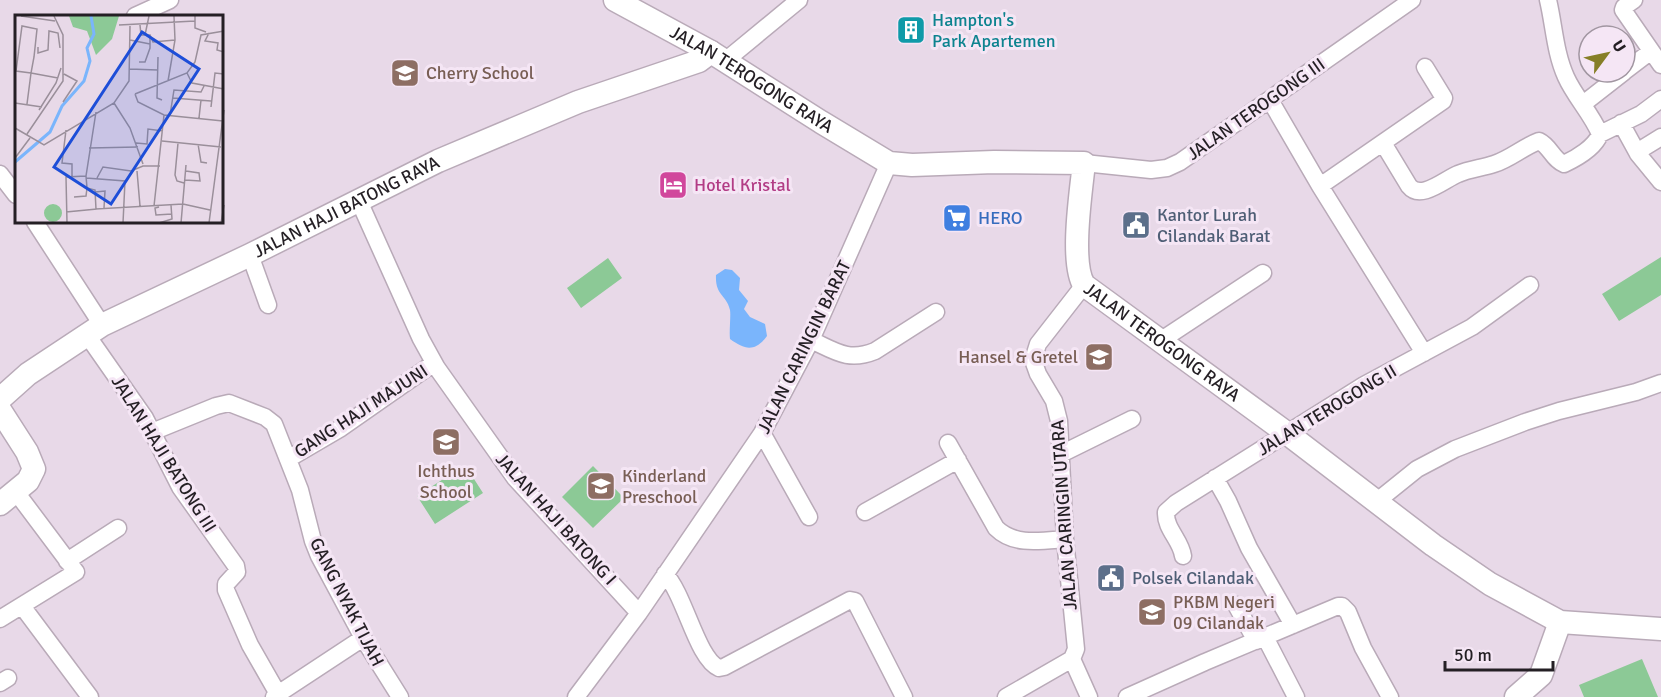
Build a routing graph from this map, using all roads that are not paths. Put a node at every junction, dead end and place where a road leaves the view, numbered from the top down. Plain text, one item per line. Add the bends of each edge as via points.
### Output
1 (170, 0) edge
2 (615, 0) edge
3 (799, 0) edge
4 (1412, 0) edge
5 (1548, 0) edge
6 (1634, 0) edge
7 (137, 15) edge
8 (1653, 46) edge
9 (718, 56) junction
10 (1637, 61) edge
11 (1661, 65) edge
12 (1425, 67) dead end
13 (1609, 84) edge
14 (1661, 99) edge
15 (1270, 100) junction
16 (1583, 104) junction
17 (1621, 123) junction
18 (1600, 134) junction
19 (1661, 137) edge
20 (1383, 143) junction
21 (1638, 154) junction
22 (889, 163) junction
23 (1084, 163) junction
24 (0, 174) edge
25 (1661, 182) edge
26 (1320, 186) junction
27 (15, 194) edge
28 (358, 201) junction
29 (36, 224) edge
30 (250, 255) junction
31 (1263, 273) dead end
32 (1084, 285) junction
33 (1530, 285) dead end
34 (268, 305) dead end
35 (936, 312) dead end
36 (94, 330) junction
37 (811, 340) junction
38 (1160, 341) junction
39 (1424, 353) junction
40 (434, 363) junction
41 (1661, 383) edge
42 (0, 399) edge
43 (0, 410) edge
44 (1132, 419) dead end
45 (152, 432) junction
46 (762, 433) junction
47 (1288, 434) junction
48 (948, 443) dead end
49 (1061, 454) junction
50 (288, 459) junction
51 (958, 460) junction
52 (1215, 478) junction
53 (8, 498) edge
54 (1376, 502) junction
55 (865, 512) dead end
56 (810, 517) dead end
57 (118, 528) dead end
58 (1065, 539) junction
59 (1184, 556) dead end
60 (72, 567) junction
61 (665, 574) junction
62 (1236, 605) dead end
63 (22, 606) junction
64 (639, 613) junction
65 (0, 620) edge
66 (1560, 622) junction
67 (1293, 625) junction
68 (1661, 629) edge
69 (363, 638) junction
70 (1261, 639) junction
71 (1072, 659) junction
72 (583, 694) edge
73 (276, 696) edge
74 (90, 697) edge
75 (400, 697) edge
76 (904, 697) edge
77 (1006, 697) edge
78 (1089, 697) edge
79 (1127, 697) edge
80 (1296, 697) edge
81 (1389, 697) edge
82 (1516, 697) edge

1 - 7 street
2 - 9 street, JALAN TEROGONG RAYA
3 - 9 street
4 - 15 street, JALAN TEROGONG III
5 - 16 street via 1566,79
6 - 8 street via 1623,10
8 - 10 street
8 - 11 street
9 - 22 street, JALAN TEROGONG RAYA
9 - 28 street, JALAN HAJI BATONG RAYA via 578,102 438,161
12 - 20 street via 1444,100
13 - 16 street
14 - 17 street
15 - 23 street, JALAN TEROGONG III via 1167,168
15 - 26 street
16 - 18 street
17 - 18 street
17 - 21 street
18 - 20 street via 1591,146 1564,164 1539,141 1504,160 1457,174 1419,192 1409,186
19 - 21 street
20 - 26 street
21 - 25 street
22 - 23 street, JALAN TEROGONG RAYA
22 - 37 street, JALAN CARINGIN BARAT
23 - 32 street, JALAN TEROGONG RAYA via 1078,272
24 - 27 street
26 - 39 street
28 - 30 street, JALAN HAJI BATONG RAYA
28 - 40 street, JALAN HAJI BATONG I
29 - 36 street, JALAN HAJI BATONG III
30 - 34 street
30 - 36 street, JALAN HAJI BATONG RAYA
31 - 38 street
32 - 38 street, JALAN TEROGONG RAYA
32 - 49 street, JALAN CARINGIN UTARA via 1038,344 1033,360 1054,401
33 - 39 street, JALAN TEROGONG II via 1484,320
35 - 37 street via 864,356 844,355
36 - 42 street, JALAN HAJI BATONG RAYA via 28,374
36 - 45 street, JALAN HAJI BATONG III
37 - 46 street, JALAN CARINGIN BARAT
38 - 47 street, JALAN TEROGONG RAYA
39 - 47 street, JALAN TEROGONG II via 1318,412
40 - 50 street, GANG HAJI MAJUNI via 341,428
40 - 64 street, JALAN HAJI BATONG I via 515,478
41 - 54 street via 1559,411 1455,449 1417,468
43 - 53 street via 34,465 31,477
44 - 49 street
45 - 50 street, GANG NYAK TIJAH via 229,403 270,420
45 - 73 street, JALAN HAJI BATONG III via 180,487 237,568 226,590
46 - 56 street
46 - 61 street, JALAN CARINGIN BARAT
47 - 52 street, JALAN TEROGONG II
47 - 54 street, JALAN TEROGONG RAYA
48 - 51 street
49 - 58 street, JALAN CARINGIN UTARA
50 - 69 street, GANG NYAK TIJAH via 312,542
51 - 55 street
51 - 58 street via 1001,534 1016,540
52 - 59 street, JALAN TEROGONG II via 1166,512 1166,522
52 - 67 street
53 - 60 street
54 - 66 street, JALAN TEROGONG RAYA via 1490,584
57 - 60 street
58 - 71 street, JALAN CARINGIN UTARA via 1076,649
60 - 63 street
61 - 64 street, JALAN CARINGIN BARAT
61 - 76 street via 676,589 708,659 716,667 724,667 850,600 855,601
62 - 70 street
63 - 65 street
63 - 74 street
64 - 72 street, JALAN CARINGIN BARAT
66 - 68 street, JALAN TEROGONG RAYA
66 - 82 street via 1541,675
67 - 70 street
67 - 81 street via 1342,606
69 - 73 street
69 - 75 street, GANG NYAK TIJAH
70 - 79 street
70 - 80 street
71 - 77 street
71 - 78 street

